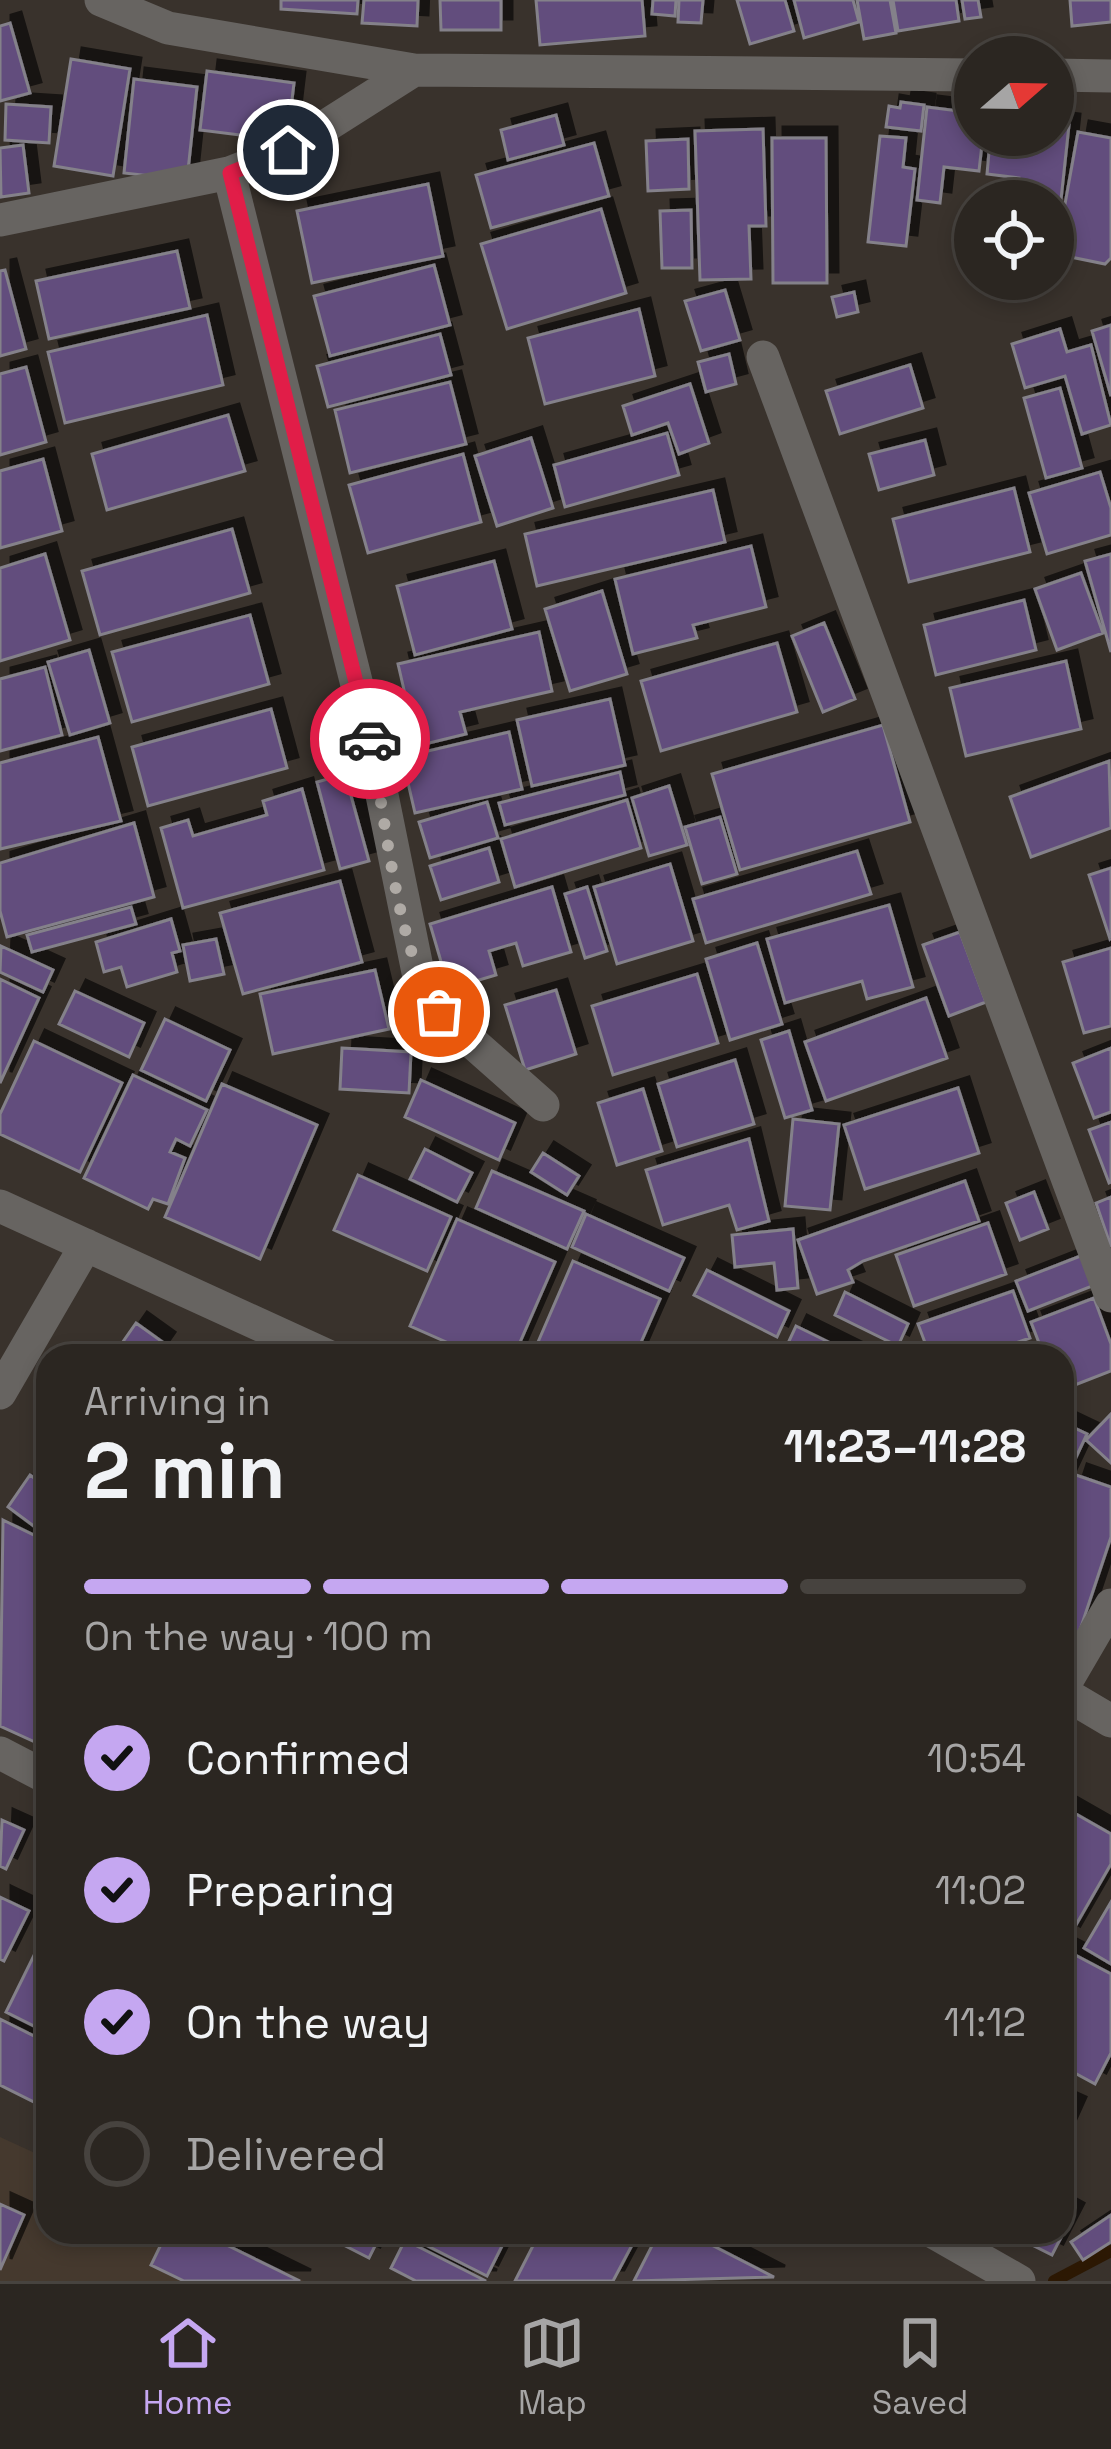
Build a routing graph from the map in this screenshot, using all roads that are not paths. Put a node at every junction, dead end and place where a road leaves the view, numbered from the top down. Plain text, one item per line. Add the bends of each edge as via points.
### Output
1 (100, 0) edge
2 (414, 70) junction
3 (954, 74) edge
4 (1074, 75) edge
5 (1111, 76) edge
6 (230, 173) junction
7 (0, 220) edge
8 (764, 357) dead end
9 (543, 1105) dead end
10 (0, 1207) edge
11 (86, 1246) junction
12 (1111, 1296) edge
13 (302, 1344) edge
14 (0, 1393) edge
15 (1111, 1605) edge
16 (1074, 1669) edge
17 (1074, 1697) edge
18 (1111, 1720) edge
19 (0, 1754) edge
20 (36, 1772) edge
21 (954, 2244) edge
22 (1019, 2281) edge

1 - 2 street via 168,28
2 - 3 street
2 - 6 street via 288,150
4 - 5 street
6 - 7 street
6 - 9 street via 371,741 421,987
8 - 12 street
10 - 11 street
11 - 13 street
11 - 14 street
15 - 16 street
17 - 18 street
19 - 20 street
21 - 22 street

